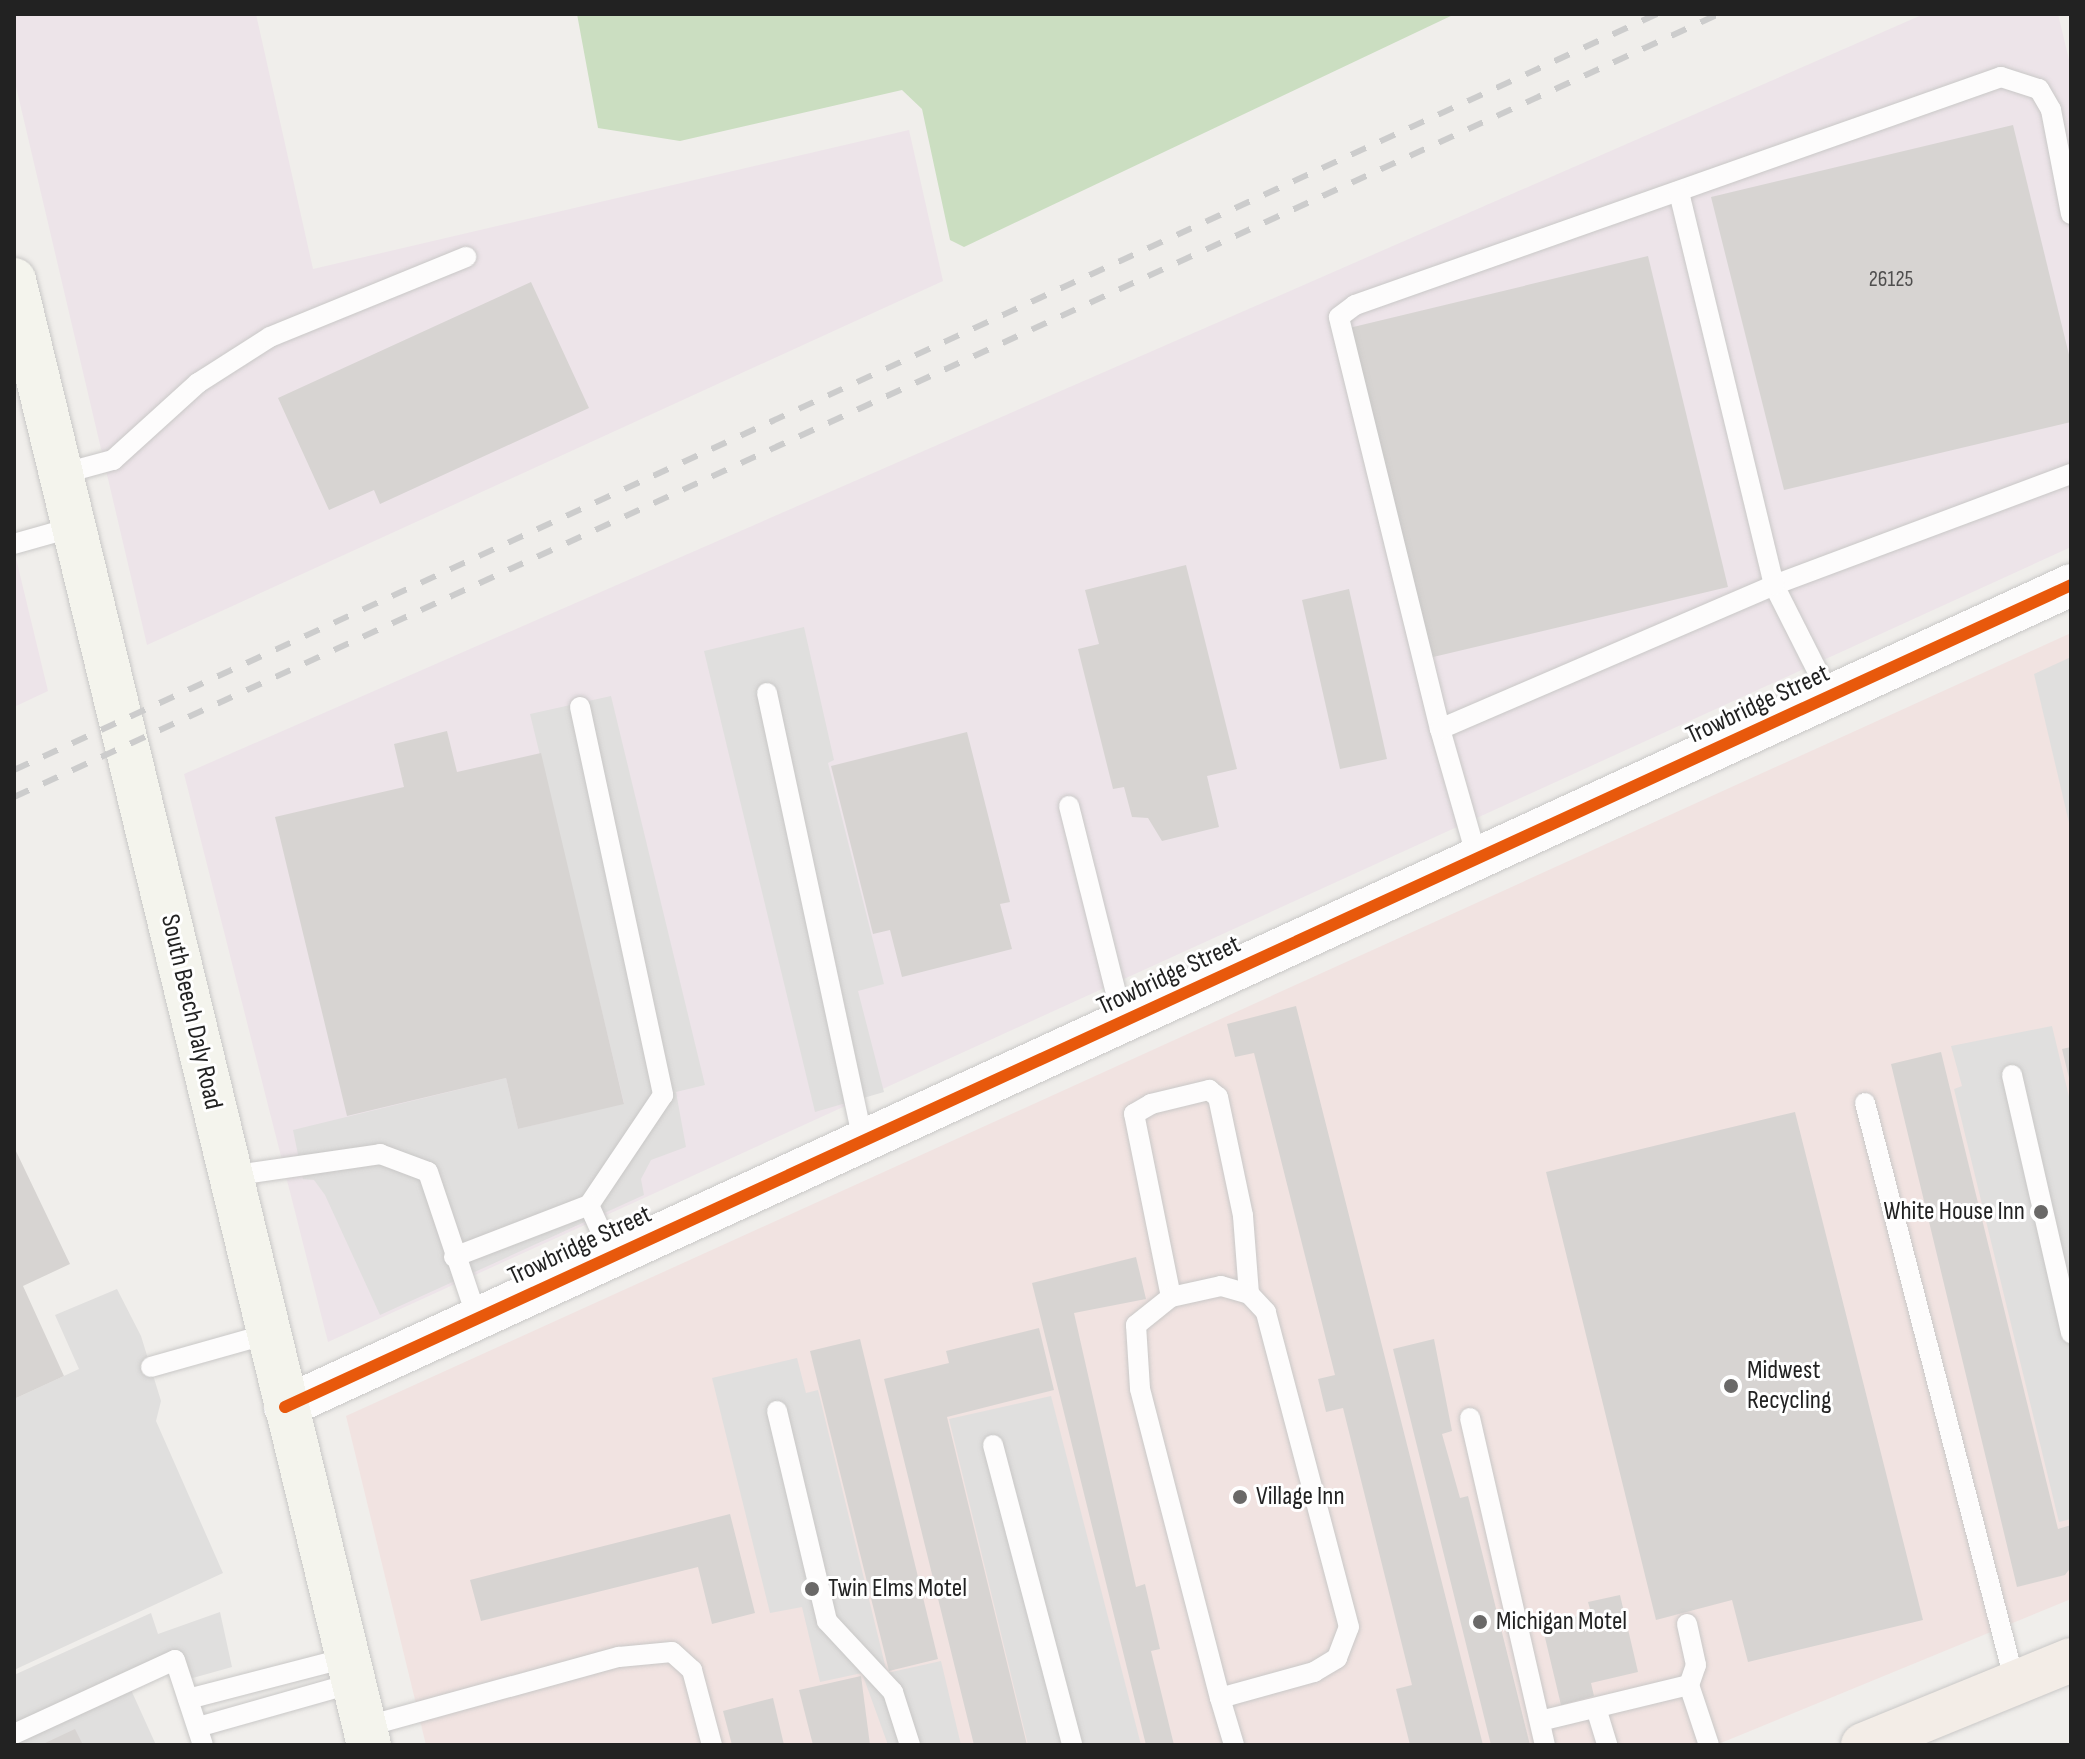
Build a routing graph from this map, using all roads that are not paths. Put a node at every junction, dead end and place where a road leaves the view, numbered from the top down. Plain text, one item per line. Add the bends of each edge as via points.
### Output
1 (1679, 191) junction
2 (2071, 214) edge
3 (466, 257) dead end
4 (14, 280) edge
5 (61, 474) junction
6 (2071, 474) edge
7 (74, 527) junction
8 (14, 544) edge
9 (1774, 585) junction
10 (2071, 585) edge
11 (767, 693) dead end
12 (1830, 696) junction
13 (580, 707) dead end
14 (1440, 729) junction
15 (1069, 806) dead end
16 (1477, 858) junction
17 (1123, 1021) junction
18 (2012, 1075) dead end
19 (1865, 1103) dead end
20 (863, 1140) junction
21 (230, 1176) junction
22 (589, 1205) junction
23 (612, 1256) junction
24 (454, 1257) junction
25 (1249, 1294) junction
26 (1171, 1297) junction
27 (477, 1318) junction
28 (2071, 1333) edge
29 (268, 1334) junction
30 (151, 1367) dead end
31 (285, 1407) junction
32 (777, 1411) dead end
33 (1470, 1418) dead end
34 (993, 1445) dead end
35 (1687, 1624) dead end
36 (2071, 1660) edge
37 (350, 1670) junction
38 (2015, 1683) junction
39 (1689, 1685) junction
40 (1220, 1698) junction
41 (188, 1699) junction
42 (1596, 1708) junction
43 (1540, 1721) junction
44 (14, 1734) edge
45 (1911, 1734) edge
46 (200, 1736) edge
47 (366, 1736) edge
48 (712, 1745) edge
49 (910, 1745) edge
50 (1072, 1745) edge
51 (1234, 1745) edge
52 (1545, 1745) edge
53 (1607, 1745) edge
54 (1709, 1745) edge
55 (1863, 1745) edge

1 - 2 lane via 2001,77 2039,89 2051,110
1 - 9 lane
1 - 14 lane via 1355,305 1339,317
3 - 5 lane via 270,337 198,383 113,460
4 - 5 main road, South Beech Daly Road
5 - 7 main road, South Beech Daly Road
6 - 9 lane
7 - 8 lane
7 - 21 main road, South Beech Daly Road
9 - 12 lane
9 - 14 lane
10 - 12 street, Trowbridge Street
11 - 20 lane
12 - 16 street, Trowbridge Street
13 - 22 lane via 663,1095
14 - 16 lane
15 - 17 lane
16 - 17 street, Trowbridge Street
17 - 20 street, Trowbridge Street
18 - 28 lane
19 - 38 lane
20 - 23 street, Trowbridge Street
21 - 24 lane via 380,1154 428,1172
21 - 29 main road, South Beech Daly Road
22 - 23 lane
22 - 24 lane
23 - 27 street, Trowbridge Street
24 - 27 lane
25 - 26 lane via 1221,1286
25 - 26 lane via 1243,1216 1218,1097 1209,1090 1151,1104 1134,1114
25 - 40 lane via 1266,1312 1349,1627 1337,1658 1314,1672
26 - 40 lane via 1136,1325 1140,1389
27 - 31 street, Trowbridge Street
29 - 30 lane
29 - 31 main road, South Beech Daly Road
31 - 37 main road, South Beech Daly Road
32 - 49 lane via 827,1621 893,1692
33 - 43 lane
34 - 50 lane
35 - 39 lane via 1696,1665
36 - 38 main road
37 - 41 lane
37 - 46 lane
37 - 47 main road, South Beech Daly Road
38 - 45 main road
39 - 42 lane
39 - 54 lane
40 - 51 lane
41 - 44 lane via 175,1660
41 - 46 lane
42 - 43 lane
42 - 53 lane
43 - 52 lane
45 - 55 main road
47 - 48 lane via 619,1657 672,1652 692,1670

